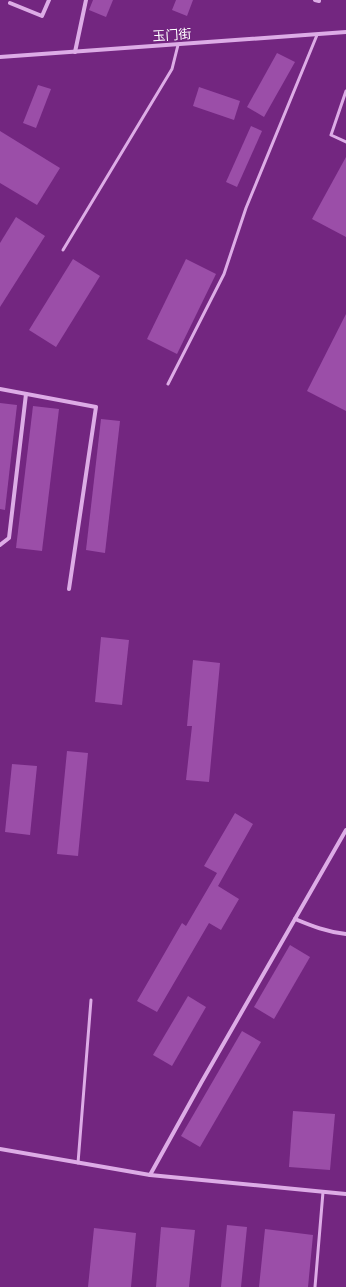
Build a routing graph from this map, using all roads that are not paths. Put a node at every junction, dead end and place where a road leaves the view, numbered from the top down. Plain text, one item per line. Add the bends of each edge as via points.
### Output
1 (49, 0) edge
2 (86, 0) edge
3 (10, 3) dead end
4 (346, 32) edge
5 (317, 34) junction
6 (178, 45) junction
7 (75, 52) junction
8 (0, 57) edge
9 (346, 91) edge
10 (346, 142) edge
11 (62, 250) dead end
12 (168, 384) dead end
13 (0, 389) edge
14 (26, 394) junction
15 (0, 545) edge
16 (69, 589) dead end
17 (346, 830) edge
18 (295, 919) junction
19 (346, 934) edge
20 (91, 1000) dead end
21 (0, 1149) edge
22 (78, 1163) junction
23 (150, 1176) junction
24 (323, 1192) junction
25 (346, 1194) edge
26 (315, 1287) edge

1 - 3 street via 42,16
2 - 7 street
4 - 5 street, 玉门街
5 - 6 street, 玉门街
5 - 12 lane via 246,208 224,274
6 - 7 street, 玉门街
6 - 11 lane via 172,70
7 - 8 street, 玉门街
9 - 10 lane via 331,135
13 - 14 street
14 - 15 street via 9,538
14 - 16 street via 96,407
17 - 18 street
18 - 19 street via 314,927
18 - 23 street
20 - 22 lane
21 - 22 street
22 - 23 street
23 - 24 street
24 - 25 street
24 - 26 lane

